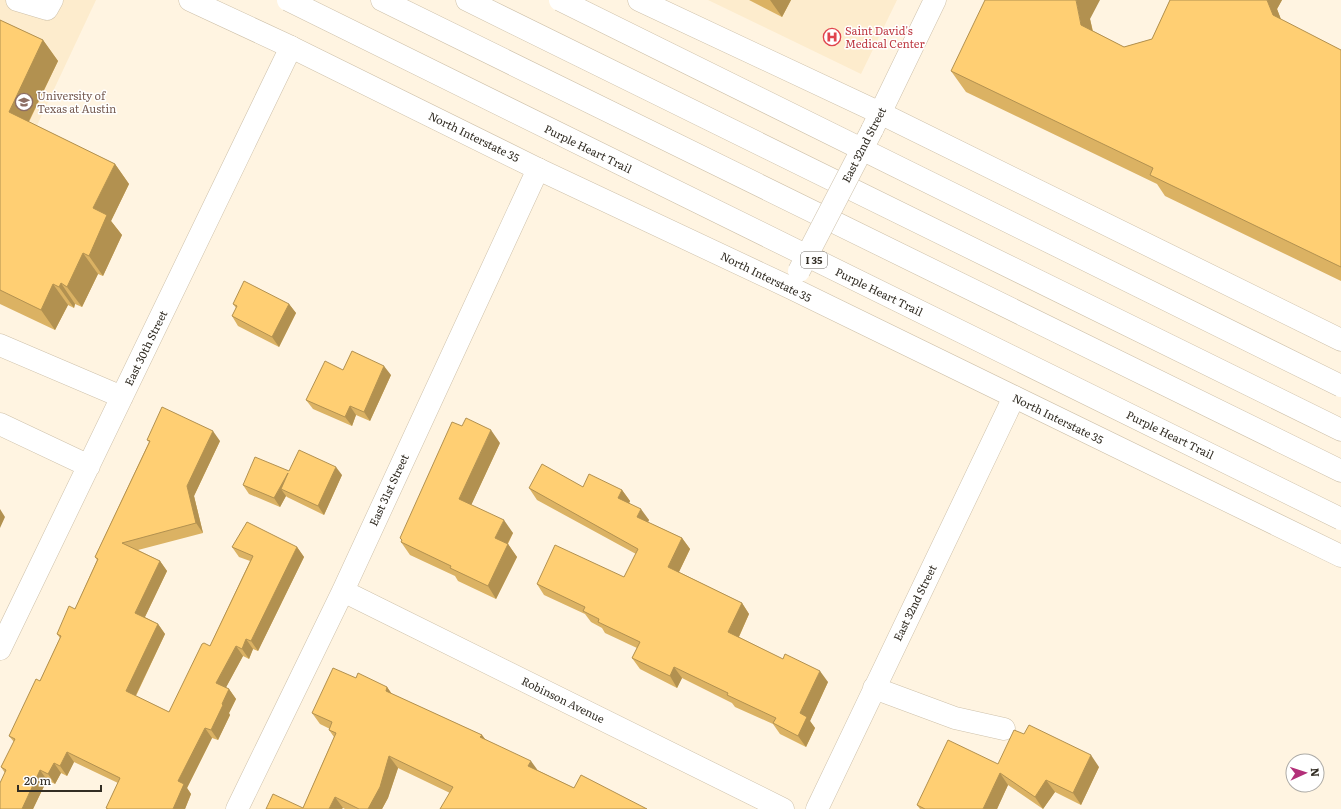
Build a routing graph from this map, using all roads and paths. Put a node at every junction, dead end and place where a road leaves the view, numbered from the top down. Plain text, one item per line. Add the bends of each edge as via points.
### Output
1 (17, 0) edge
2 (52, 0) edge
3 (190, 0) edge
4 (288, 0) edge
5 (382, 0) edge
6 (467, 0) edge
7 (560, 0) edge
8 (639, 0) edge
9 (936, 0) edge
10 (291, 47) junction
11 (876, 122) junction
12 (538, 169) junction
13 (795, 280) junction
14 (1341, 340) edge
15 (0, 345) edge
16 (1341, 386) edge
17 (122, 397) junction
18 (1014, 397) junction
19 (0, 424) edge
20 (1341, 430) edge
21 (89, 466) junction
22 (1341, 470) edge
23 (1341, 519) edge
24 (1341, 556) edge
25 (343, 590) junction
26 (0, 650) edge
27 (874, 688) junction
28 (1004, 729) dead end
29 (237, 809) edge
30 (783, 809) edge
31 (817, 809) edge

1 - 2 main road via 47,8
3 - 10 main road, North Interstate 35
4 - 23 main road, Purple Heart Trail / I 35, bridge
5 - 22 main road
6 - 20 main road
7 - 16 main road, bridge
8 - 11 main road
9 - 11 main road, East 32nd Street
10 - 12 main road, North Interstate 35
10 - 17 main road, East 30th Street
11 - 13 main road, East 32nd Street, bridge
11 - 14 main road
12 - 13 main road, North Interstate 35
12 - 25 main road, East 31st Street
13 - 18 main road, North Interstate 35
15 - 17 main road
17 - 21 main road, East 30th Street
18 - 24 main road, North Interstate 35
18 - 27 main road, East 32nd Street
19 - 21 main road
21 - 26 main road, East 30th Street
25 - 29 main road, East 31st Street
25 - 30 main road, Robinson Avenue
27 - 28 main road via 955,718
27 - 31 main road, East 32nd Street

